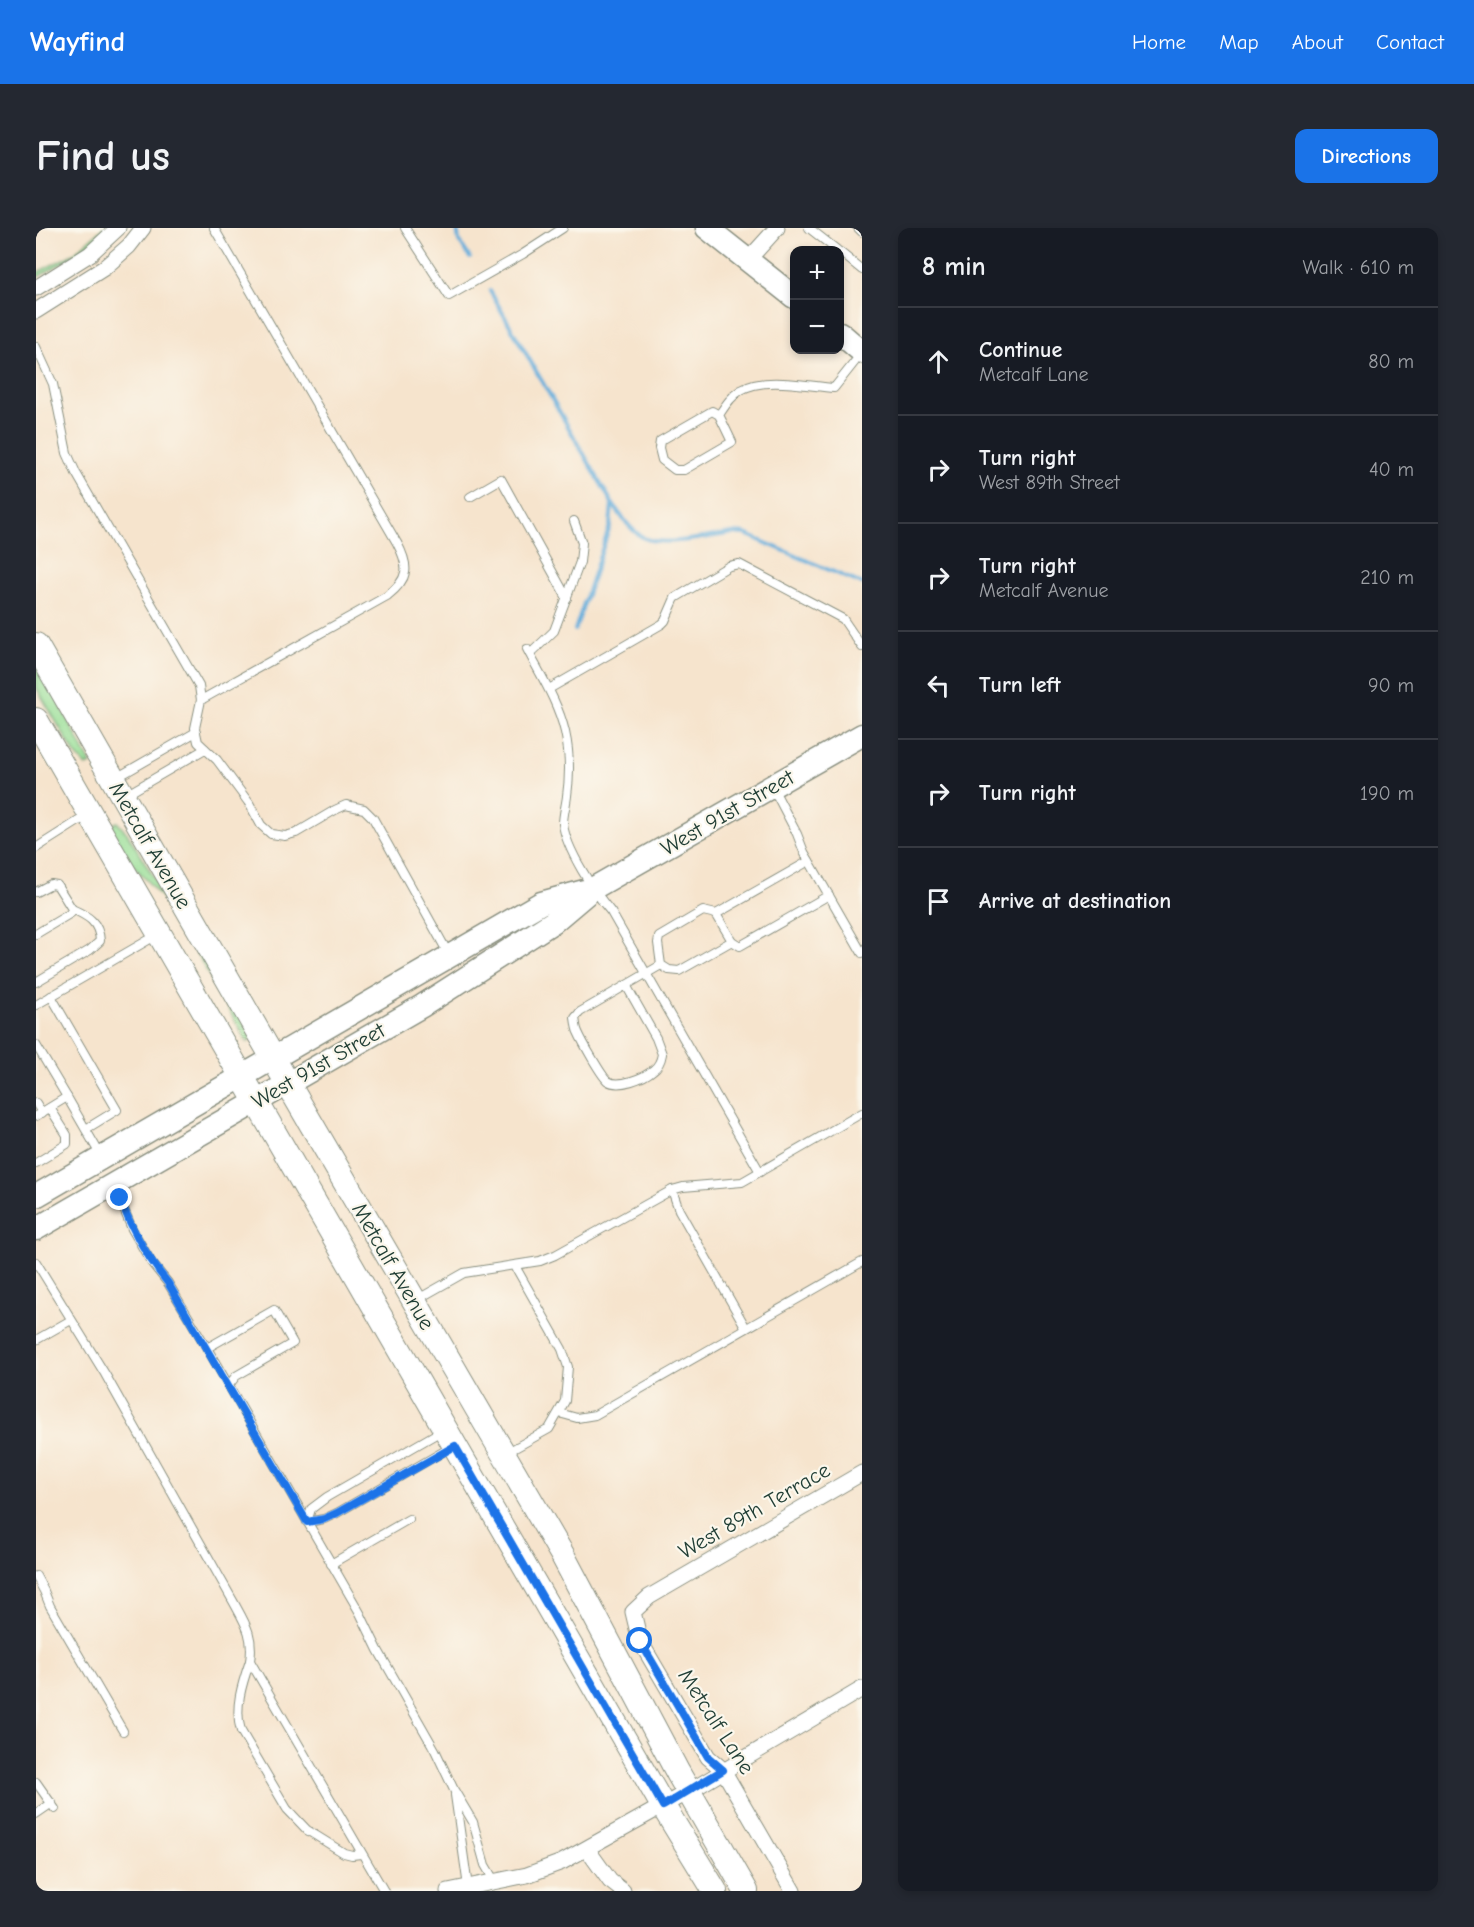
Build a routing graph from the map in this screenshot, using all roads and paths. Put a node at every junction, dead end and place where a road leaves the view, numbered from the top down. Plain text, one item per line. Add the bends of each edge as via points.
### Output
1 (118, 228) edge
2 (143, 228) edge
3 (214, 228) edge
4 (405, 228) edge
5 (563, 228) edge
6 (707, 228) edge
7 (777, 228) edge
8 (809, 228) edge
9 (858, 228) edge
10 (862, 232) edge
11 (832, 246) edge
12 (844, 256) edge
13 (748, 260) junction
14 (862, 270) edge
15 (36, 288) edge
16 (790, 293) edge
17 (36, 311) edge
18 (857, 345) edge
19 (36, 347) edge
20 (719, 415) junction
21 (470, 497) dead end
22 (574, 521) dead end
23 (567, 598) junction
24 (36, 645) edge
25 (862, 647) edge
26 (549, 689) junction
27 (201, 700) junction
28 (36, 720) edge
29 (196, 732) junction
30 (862, 735) edge
31 (205, 749) junction
32 (772, 787) junction
33 (118, 788) junction
34 (90, 813) junction
35 (36, 848) edge
36 (809, 861) junction
37 (592, 889) junction
38 (36, 892) edge
39 (829, 895) junction
40 (72, 909) junction
41 (716, 914) junction
42 (159, 933) junction
43 (36, 934) edge
44 (732, 940) junction
45 (862, 953) edge
46 (450, 956) junction
47 (661, 965) junction
48 (646, 973) junction
49 (38, 981) edge
50 (626, 985) junction
51 (51, 996) junction
52 (36, 1005) edge
53 (36, 1045) edge
54 (273, 1058) junction
55 (242, 1077) junction
56 (288, 1084) junction
57 (67, 1097) junction
58 (256, 1101) junction
59 (36, 1104) edge
60 (50, 1108) junction
61 (862, 1113) edge
62 (39, 1115) edge
63 (86, 1129) junction
64 (102, 1157) junction
65 (36, 1163) edge
66 (78, 1171) junction
67 (760, 1172) junction
68 (114, 1184) junction
69 (672, 1190) junction
70 (36, 1196) edge
71 (36, 1206) edge
72 (36, 1229) edge
73 (36, 1262) edge
74 (862, 1262) edge
75 (515, 1266) junction
76 (38, 1273) edge
77 (414, 1301) junction
78 (71, 1320) junction
79 (746, 1328) junction
80 (36, 1340) edge
81 (207, 1348) junction
82 (229, 1385) junction
83 (559, 1413) junction
84 (450, 1437) junction
85 (504, 1454) junction
86 (862, 1473) edge
87 (409, 1518) dead end
88 (307, 1522) junction
89 (332, 1564) junction
90 (36, 1576) edge
91 (669, 1585) joint
92 (250, 1662) junction
93 (862, 1689) edge
94 (123, 1731) dead end
95 (723, 1770) junction
96 (36, 1782) edge
97 (454, 1790) junction
98 (688, 1791) junction
99 (663, 1806) junction
100 (36, 1817) edge
101 (587, 1849) junction
102 (361, 1854) junction
103 (495, 1882) junction
104 (468, 1887) junction
105 (384, 1891) edge
106 (448, 1891) edge
107 (623, 1891) edge
108 (715, 1891) edge
109 (746, 1891) edge
110 (793, 1891) edge

1 - 15 street via 90,254
2 - 17 street via 105,268
3 - 27 lane via 397,543 406,567 404,579 387,596
4 - 5 lane via 448,296
6 - 13 street
7 - 13 street
8 - 11 lane
9 - 10 lane
12 - 14 lane
13 - 16 street
18 - 20 lane via 834,388 758,384 740,390
19 - 27 lane via 53,384 67,453 76,473 200,686
20 - 20 lane via 712,411 660,441 662,460 675,470 684,470 732,442
21 - 23 lane via 501,478
22 - 23 lane via 582,543 580,562
23 - 26 lane via 554,631 528,652
24 - 33 main road, Metcalf Avenue
25 - 26 lane via 843,619 738,564 675,598 662,624
26 - 37 lane via 566,733 570,762 563,822
27 - 29 lane
28 - 34 main road, Metcalf Avenue
29 - 31 lane
29 - 33 lane
30 - 32 street, West 91st Street
31 - 33 lane
31 - 46 lane via 271,834 296,833 346,805 373,818
32 - 36 lane
32 - 37 street, West 91st Street
33 - 34 main road
33 - 54 main road, Metcalf Avenue
34 - 35 lane
34 - 42 main road, Metcalf Avenue
36 - 39 lane
36 - 41 lane
37 - 46 street, West 91st Street via 541,903
37 - 48 lane via 611,912
37 - 56 street, West 91st Street via 553,922 422,1006
38 - 40 lane via 57,885
39 - 44 lane via 740,946
39 - 45 lane
40 - 43 lane via 71,914
40 - 49 lane via 89,916 96,924 100,941
41 - 44 lane
41 - 47 lane via 703,911 659,937
42 - 51 lane
42 - 55 main road, Metcalf Avenue
44 - 47 lane via 679,971
46 - 54 street, West 91st Street
47 - 48 lane
48 - 50 lane
48 - 67 lane
50 - 50 lane via 575,1018 577,1030 605,1079 613,1083 634,1080 653,1071 662,1054
51 - 52 lane
51 - 63 lane via 117,1110
53 - 57 lane
54 - 55 street, West 91st Street
54 - 56 main road, Metcalf Avenue
55 - 58 main road, Metcalf Avenue
55 - 64 street, West 91st Street
56 - 58 street, West 91st Street
56 - 77 main road, Metcalf Avenue
57 - 60 lane
57 - 63 lane
58 - 68 street, West 91st Street
58 - 84 main road, Metcalf Avenue
59 - 62 lane
60 - 62 lane
60 - 65 lane via 67,1135 67,1144
61 - 67 lane
63 - 64 lane
64 - 66 street, West 91st Street
66 - 70 street, West 91st Street
66 - 71 street via 67,1188
67 - 69 lane via 742,1182
68 - 72 street, West 91st Street
68 - 81 lane via 132,1229
69 - 75 lane via 555,1255
69 - 79 lane via 679,1210
73 - 76 lane
74 - 79 lane
75 - 77 lane via 464,1273
75 - 83 lane via 562,1349 568,1367 565,1401
76 - 78 lane
77 - 85 main road, Metcalf Avenue
78 - 80 lane
78 - 92 lane via 250,1634
79 - 83 lane via 595,1415 577,1418
81 - 82 lane
81 - 82 lane via 274,1310 279,1318 293,1343 236,1376
82 - 88 lane
83 - 85 lane via 549,1429
84 - 88 lane via 337,1513
84 - 88 lane via 327,1497 310,1509
84 - 99 main road, Metcalf Avenue
85 - 98 main road, Metcalf Avenue
86 - 91 street, West 89th Terrace
87 - 89 lane
88 - 89 lane
89 - 97 lane
90 - 94 lane
91 - 95 street, Metcalf Lane via 633,1612 640,1641 708,1757
92 - 102 lane
92 - 102 lane via 238,1720 287,1809 307,1830 344,1853
93 - 95 street
95 - 98 street
95 - 110 street, Metcalf Lane
96 - 100 lane via 54,1806
97 - 103 lane via 473,1822 485,1865
97 - 104 lane
98 - 99 street
98 - 109 main road, Metcalf Avenue
99 - 101 street
99 - 108 main road, Metcalf Avenue
101 - 103 street via 527,1875
101 - 107 street via 610,1881
102 - 105 lane
103 - 104 street
104 - 106 street

